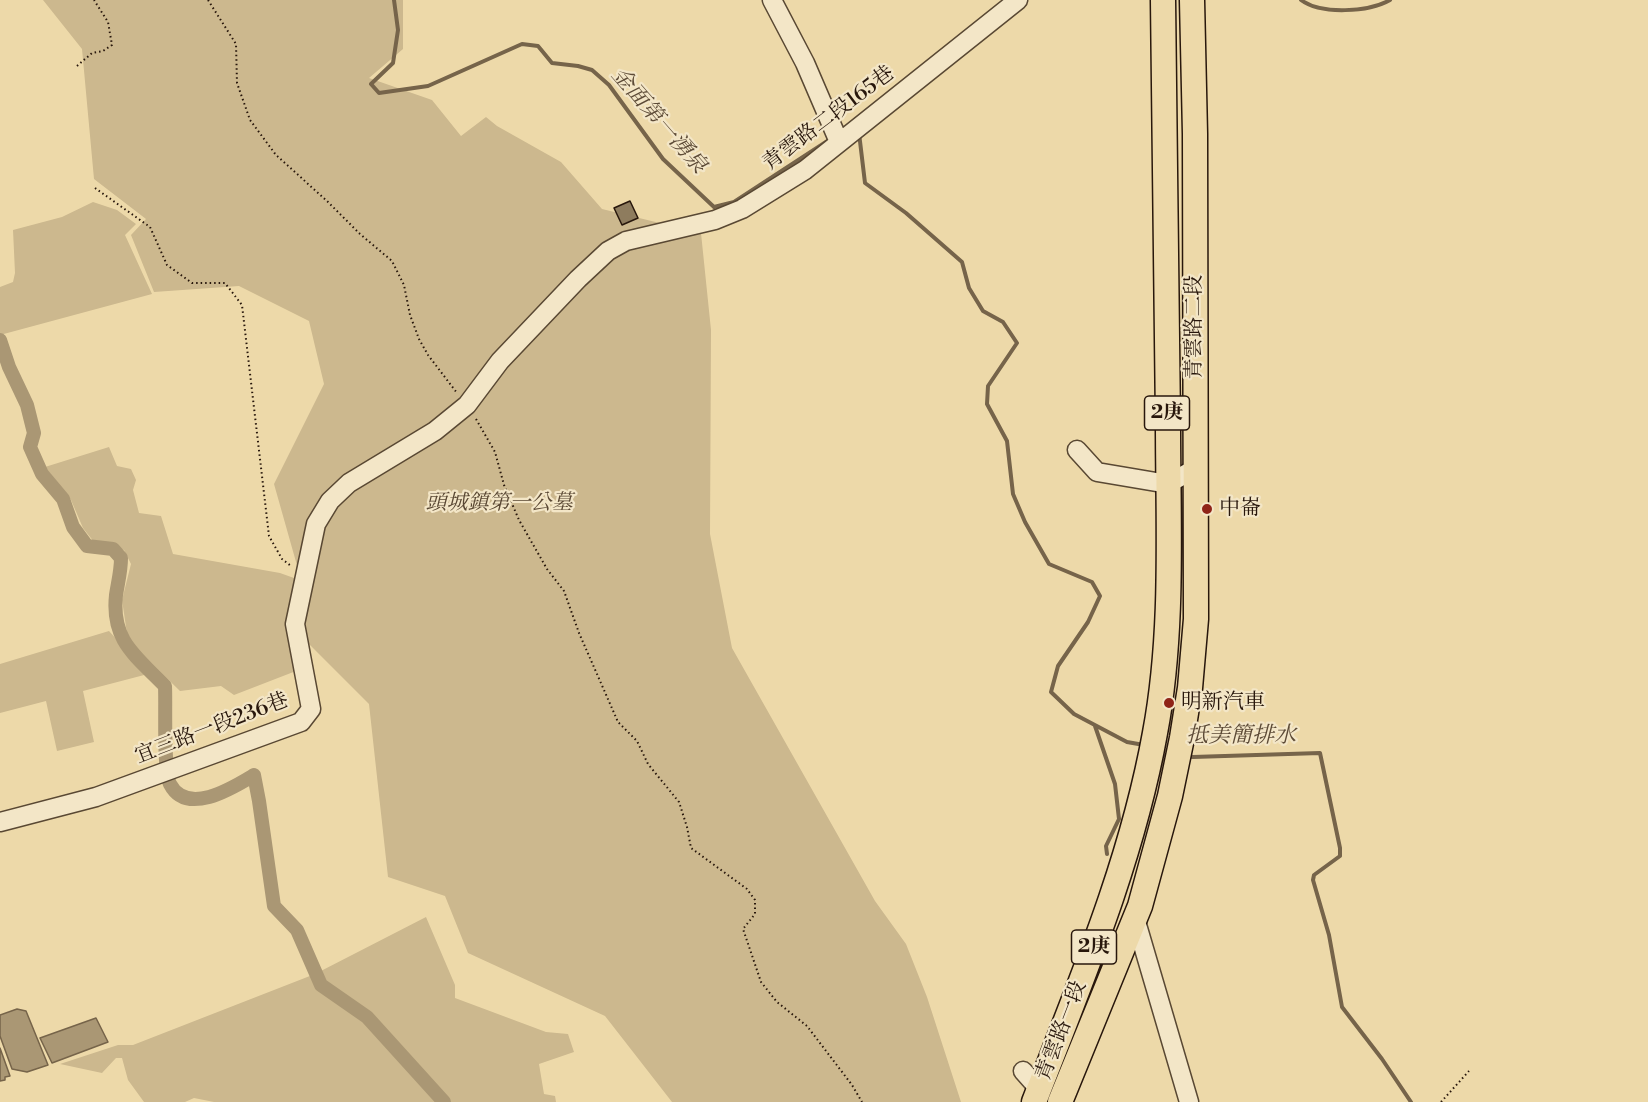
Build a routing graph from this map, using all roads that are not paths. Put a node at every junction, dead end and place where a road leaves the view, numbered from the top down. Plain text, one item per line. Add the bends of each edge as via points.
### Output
1 (772, 0) edge
2 (1018, 0) edge
3 (1163, 0) edge
4 (1192, 0) edge
5 (839, 142) junction
6 (467, 405) joint
7 (1077, 450) dead end
8 (1196, 468) junction
9 (1168, 484) junction
10 (1144, 788) joint
11 (1170, 796) joint
12 (0, 822) edge
13 (1135, 918) junction
14 (1023, 1071) dead end
15 (1037, 1096) edge
16 (1060, 1102) edge
17 (1189, 1102) edge

1 - 5 lane
2 - 5 lane, 青雲路二段165巷
3 - 9 main road, 青雲路二段 / 2庚
4 - 8 main road, 青雲路二段 / 2庚
5 - 6 lane, 青雲路二段165巷 via 805,170 742,209 715,220 626,241 608,251 500,361
6 - 12 lane, 宜三路一段236巷 via 435,431 349,483 330,501 316,524 295,624 311,709 301,722 96,797
7 - 9 lane via 1097,472
8 - 9 lane
8 - 11 main road, 青雲路二段 / 2庚 via 1196,619 1190,688
9 - 10 main road, 青雲路二段 / 2庚 via 1163,684
10 - 15 main road, 青雲路一段 / 2庚 via 1108,912
11 - 13 main road, 青雲路一段 / 2庚
13 - 16 main road, 青雲路一段 / 2庚
13 - 17 lane
14 - 15 lane

